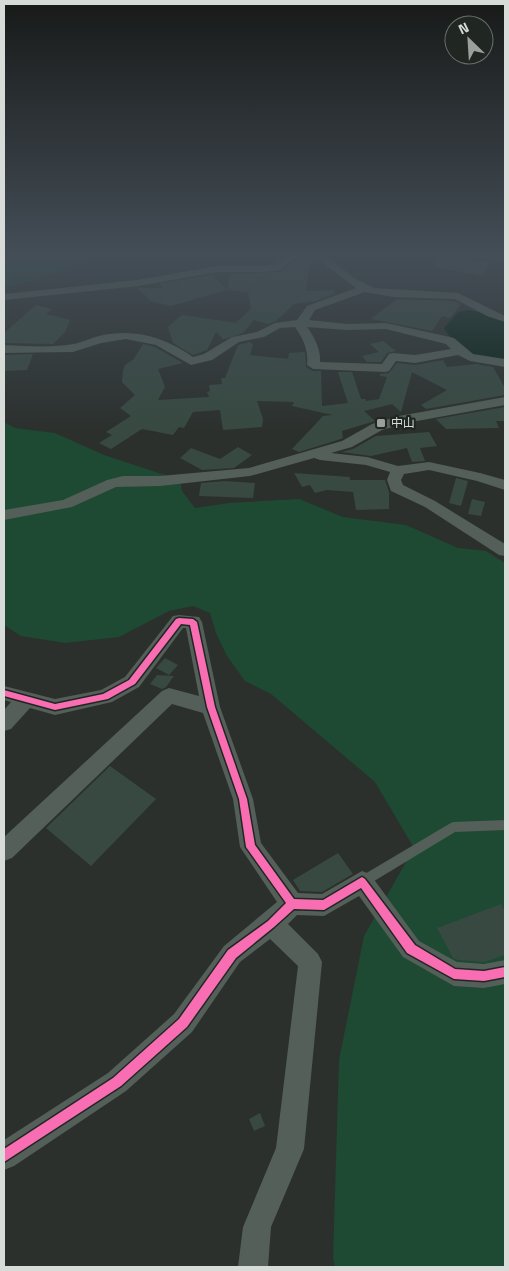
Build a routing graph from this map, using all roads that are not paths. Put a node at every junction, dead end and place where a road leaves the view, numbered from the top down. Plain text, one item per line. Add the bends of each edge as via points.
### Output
1 (307, 313) edge
2 (491, 313) edge
3 (505, 319) edge
4 (301, 323) junction
5 (4, 349) edge
6 (460, 352) junction
7 (505, 363) edge
8 (505, 401) edge
9 (312, 455) junction
10 (398, 470) junction
11 (505, 485) edge
12 (4, 515) edge
13 (505, 551) edge
14 (4, 693) edge
15 (26, 699) junction
16 (211, 707) junction
17 (4, 723) edge
18 (505, 826) edge
19 (4, 851) edge
20 (362, 882) junction
21 (292, 904) junction
22 (271, 924) junction
23 (505, 972) edge
24 (4, 1156) edge
25 (253, 1267) edge

1 - 4 street
2 - 3 street
4 - 5 street via 272,327 260,335 236,340 192,361 159,341 123,335 72,348
4 - 6 street via 386,326 450,341
4 - 6 street via 311,345 313,365 385,368 393,357 415,359
6 - 7 street
8 - 9 street via 404,418 377,427 347,444
9 - 10 street via 367,461
9 - 12 street via 222,476 112,483 66,504
10 - 11 street via 429,466
10 - 13 street via 394,480 396,488 430,504
14 - 15 street
15 - 16 street via 55,707 105,697 132,682 179,621 193,622
15 - 17 street
16 - 19 street via 169,696
16 - 21 street via 243,799 251,847
18 - 20 lane via 453,828
20 - 21 street via 324,905
20 - 23 street via 411,949 454,974 484,976
21 - 22 street
22 - 24 street via 232,954 183,1023 116,1082
22 - 25 street via 310,962 290,1149 257,1228

